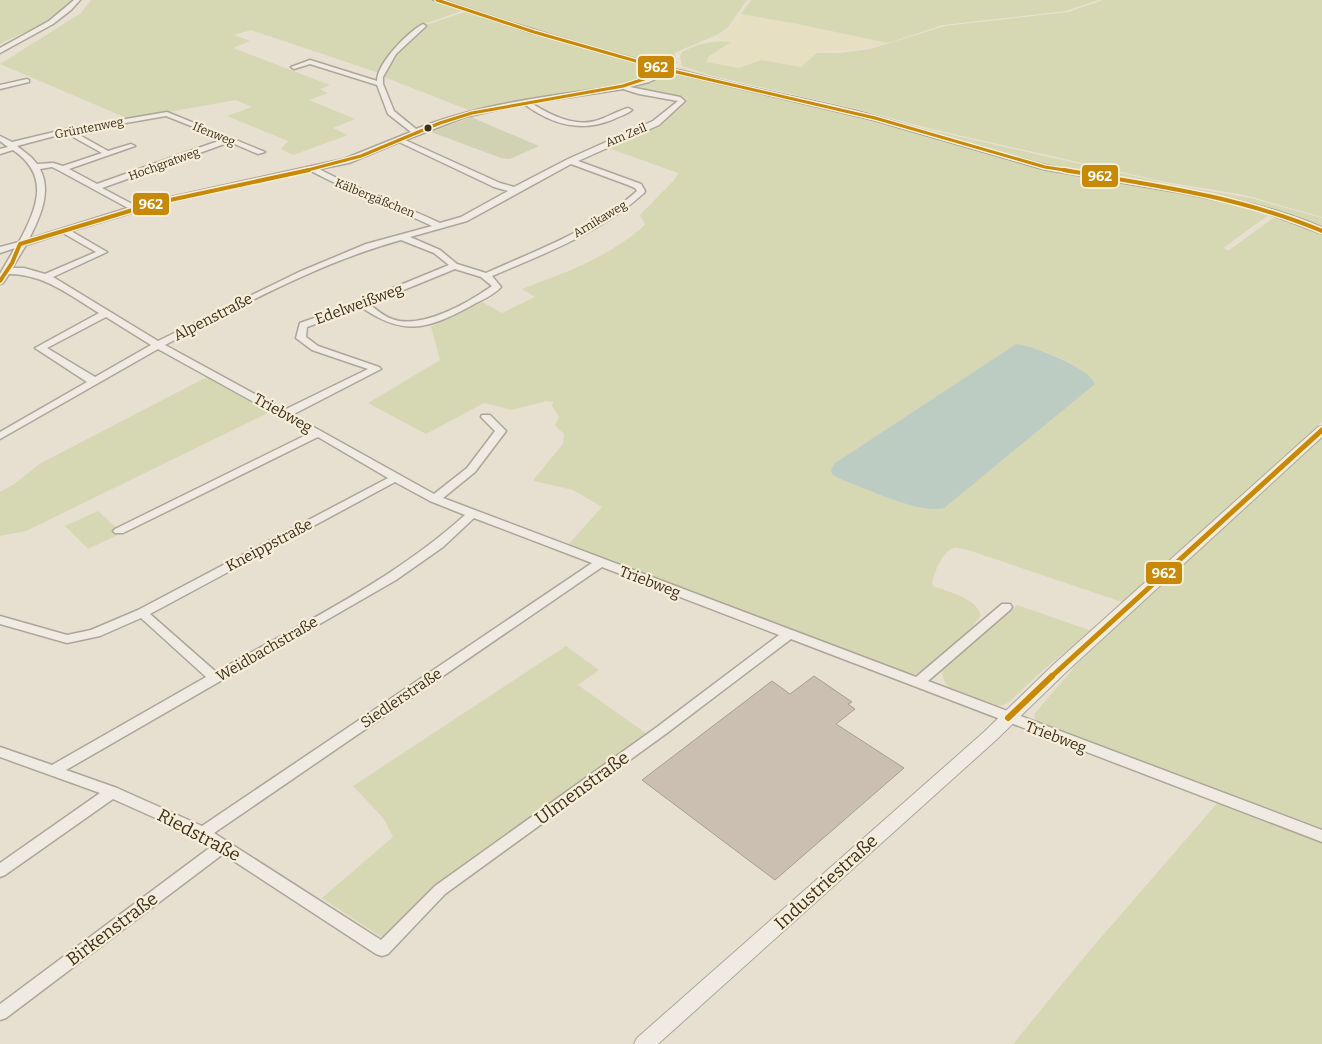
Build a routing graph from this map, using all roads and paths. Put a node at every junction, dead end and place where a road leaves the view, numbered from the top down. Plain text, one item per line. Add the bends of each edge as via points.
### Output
1 (77, 0) edge
2 (437, 0) edge
3 (423, 26) dead end
4 (0, 51) edge
5 (294, 66) dead end
6 (671, 70) junction
7 (27, 81) dead end
8 (380, 84) junction
9 (0, 87) edge
10 (626, 88) junction
11 (525, 102) junction
12 (628, 110) dead end
13 (167, 114) joint
14 (67, 131) junction
15 (415, 132) junction
16 (0, 138) edge
17 (229, 140) junction
18 (400, 140) junction
19 (13, 146) junction
20 (131, 146) dead end
21 (0, 152) edge
22 (260, 152) dead end
23 (108, 154) junction
24 (571, 161) junction
25 (35, 167) junction
26 (63, 169) junction
27 (313, 169) junction
28 (97, 187) junction
29 (515, 190) junction
30 (135, 209) junction
31 (438, 226) junction
32 (63, 230) junction
33 (1322, 231) edge
34 (400, 236) junction
35 (20, 244) junction
36 (0, 250) edge
37 (454, 266) junction
38 (7, 271) junction
39 (486, 276) junction
40 (46, 277) junction
41 (0, 281) edge
42 (362, 304) junction
43 (105, 314) junction
44 (158, 345) junction
45 (95, 382) junction
46 (285, 414) junction
47 (486, 417) dead end
48 (1322, 430) edge
49 (318, 433) junction
50 (0, 436) edge
51 (395, 478) junction
52 (434, 499) junction
53 (472, 514) junction
54 (119, 531) dead end
55 (600, 562) junction
56 (1006, 606) dead end
57 (142, 613) junction
58 (0, 620) edge
59 (789, 634) junction
60 (216, 679) junction
61 (919, 682) junction
62 (1008, 718) junction
63 (0, 752) edge
64 (53, 771) junction
65 (112, 792) junction
66 (203, 833) junction
67 (1322, 836) edge
68 (224, 845) junction
69 (0, 871) edge
70 (382, 949) joint
71 (0, 1013) edge
72 (644, 1044) edge

1 - 4 street via 47,25
2 - 6 street
3 - 8 street via 401,45 388,62
5 - 8 street via 310,62
6 - 10 street
6 - 33 street via 878,120 1044,167 1235,200
7 - 9 street
8 - 15 street via 391,112
10 - 11 street
10 - 24 street, Am Zeil via 682,101 656,123
11 - 12 street via 579,125
11 - 15 street via 462,115
13 - 14 street, Grüntenweg
13 - 17 street, Ifenweg
14 - 19 street, Grüntenweg
14 - 23 street
15 - 18 street
16 - 19 street
17 - 22 street, Ifenweg
17 - 28 street, Hochgratweg
18 - 27 street via 369,154
18 - 29 street
19 - 21 street, Grüntenweg
19 - 25 street
20 - 23 street
23 - 26 street
24 - 29 street, Am Zeil
24 - 39 street, Arnikaweg via 638,186 641,191 597,223
25 - 26 street via 53,165
25 - 35 street via 42,185 39,208
26 - 28 street
27 - 30 street
27 - 31 street, Kälbergäßchen
28 - 30 street
29 - 31 street, Am Zeil via 464,219
30 - 32 street
31 - 34 street, Alpenstraße
32 - 35 street
32 - 40 street via 102,252
34 - 37 street via 449,259
34 - 44 street, Alpenstraße via 302,274
35 - 36 street
35 - 38 street
37 - 39 street
37 - 42 street, Edelweißweg
38 - 40 street, Triebweg via 24,271
38 - 41 street
39 - 42 street via 497,287 430,322 414,325 393,322
40 - 43 street, Triebweg
42 - 46 street, Edelweißweg via 303,325 302,338 314,348 376,369
43 - 44 street, Triebweg
43 - 45 street via 40,348
44 - 45 street, Alpenstraße
44 - 46 street, Triebweg
45 - 50 street, Alpenstraße
46 - 49 street, Triebweg
47 - 52 street via 501,432 471,470
48 - 62 street, Industriestraße
49 - 51 street, Triebweg
49 - 54 street
51 - 52 street, Triebweg
51 - 57 street, Kneippstraße
52 - 53 street, Triebweg
53 - 55 street, Triebweg
53 - 60 street, Weidbachstraße via 439,544 392,576
55 - 59 street, Triebweg
55 - 66 street, Siedlerstraße
56 - 61 street
57 - 58 street, Kneippstraße via 78,639 67,639
57 - 60 street
59 - 61 street, Triebweg
59 - 70 street, Ulmenstraße via 440,890
60 - 64 street, Weidbachstraße
61 - 62 street, Triebweg
62 - 67 street, Triebweg
62 - 72 street, Industriestraße
63 - 64 street, Riedstraße
64 - 65 street, Riedstraße
65 - 66 street, Riedstraße
65 - 69 street
66 - 68 street, Riedstraße
68 - 70 street, Riedstraße
68 - 71 street, Birkenstraße

